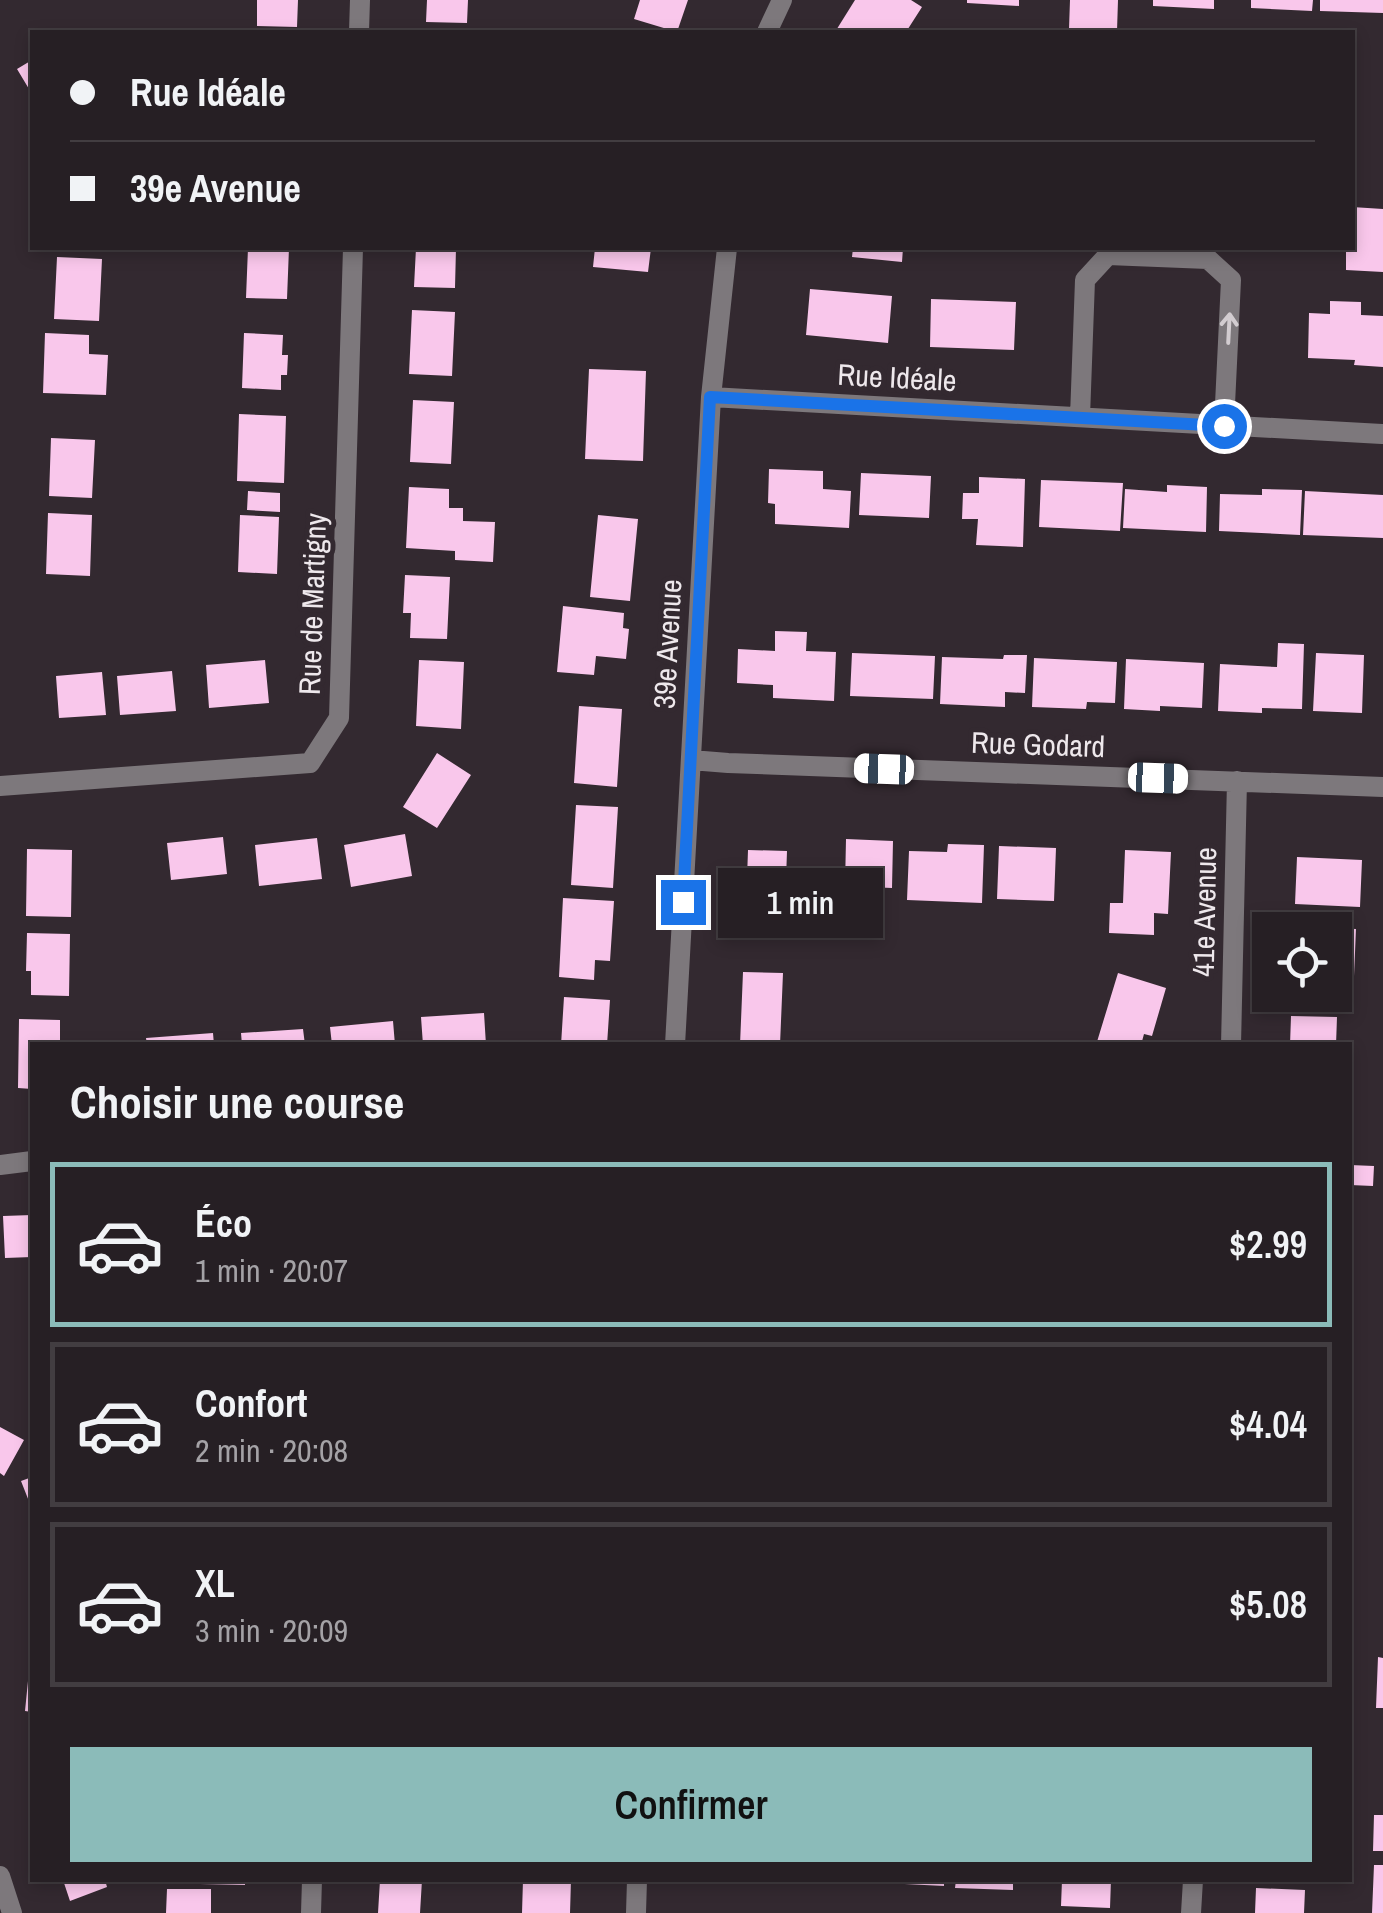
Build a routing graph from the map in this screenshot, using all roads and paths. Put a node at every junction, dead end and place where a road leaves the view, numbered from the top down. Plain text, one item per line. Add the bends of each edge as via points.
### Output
1 (360, 0) edge
2 (782, 0) edge
3 (359, 30) edge
4 (768, 30) edge
5 (352, 250) edge
6 (728, 250) edge
7 (710, 397) junction
8 (1080, 417) junction
9 (1224, 426) junction
10 (1382, 434) edge
11 (691, 760) junction
12 (1237, 781) junction
13 (0, 786) edge
14 (1383, 787) edge
15 (675, 1042) edge
16 (1231, 1042) edge
17 (30, 1162) edge
18 (0, 1164) edge
19 (0, 1876) edge
20 (312, 1882) edge
21 (637, 1882) edge
22 (1193, 1882) edge
23 (12, 1913) edge
24 (311, 1913) edge
25 (636, 1913) edge
26 (1191, 1913) edge

1 - 3 street
2 - 4 street
5 - 13 street, Rue de Martigny via 339,718 310,763
6 - 7 street, 39e Avenue
7 - 8 street, Rue Idéale
7 - 11 street, 39e Avenue
8 - 9 street, Rue Idéale
9 -> 8 street via 1232,280 1208,258 1108,255 1085,280
9 - 10 street, Rue Idéale
11 - 12 street, Rue Godard
11 - 15 street, 39e Avenue
12 - 14 street, Rue Godard
12 - 16 street, 41e Avenue
17 - 18 street
19 - 23 street
20 - 24 street
21 - 25 street
22 - 26 street

